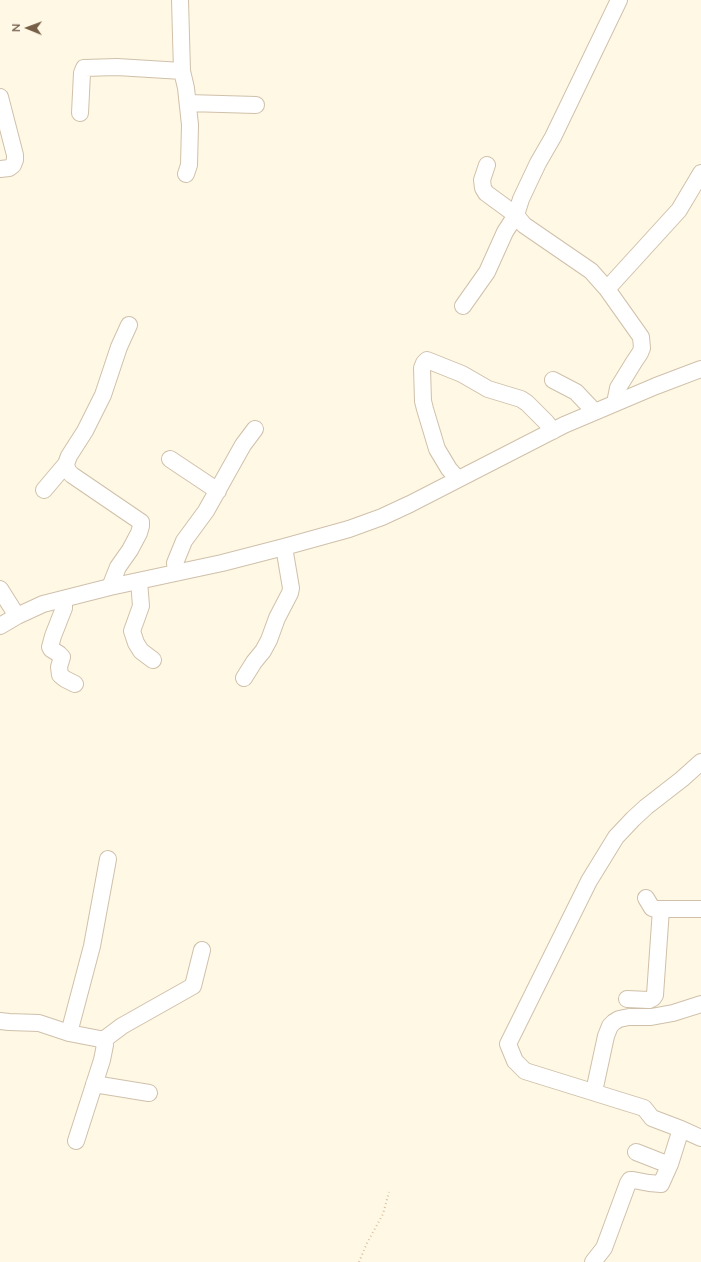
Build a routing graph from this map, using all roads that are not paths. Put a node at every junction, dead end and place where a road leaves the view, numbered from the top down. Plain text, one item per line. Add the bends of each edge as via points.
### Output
1 (180, 0) edge
2 (619, 0) edge
3 (182, 71) junction
4 (0, 97) edge
5 (188, 103) junction
6 (256, 105) dead end
7 (80, 113) dead end
8 (487, 164) dead end
9 (0, 170) edge
10 (701, 173) edge
11 (186, 174) dead end
12 (516, 215) junction
13 (607, 289) junction
14 (462, 306) dead end
15 (129, 325) dead end
16 (701, 369) edge
17 (553, 380) dead end
18 (615, 403) junction
19 (594, 411) junction
20 (255, 429) dead end
21 (553, 431) junction
22 (170, 459) dead end
23 (66, 464) junction
24 (458, 479) junction
25 (44, 490) dead end
26 (218, 491) junction
27 (284, 547) junction
28 (176, 572) junction
29 (139, 581) junction
30 (110, 587) junction
31 (0, 589) edge
32 (64, 599) junction
33 (17, 616) junction
34 (0, 626) edge
35 (153, 660) dead end
36 (244, 678) dead end
37 (75, 684) dead end
38 (701, 762) edge
39 (108, 859) dead end
40 (646, 898) dead end
41 (661, 909) junction
42 (701, 909) edge
43 (202, 950) dead end
44 (627, 998) dead end
45 (701, 1004) edge
46 (0, 1021) edge
47 (69, 1033) junction
48 (102, 1041) junction
49 (94, 1084) junction
50 (595, 1087) dead end
51 (149, 1093) dead end
52 (681, 1129) junction
53 (701, 1138) edge
54 (76, 1141) dead end
55 (636, 1152) dead end
56 (670, 1164) junction
57 (593, 1262) edge

1 - 3 street
2 - 12 street via 521,199
3 - 5 street
3 - 7 street via 123,67 84,68
4 - 9 street via 15,155 13,165
5 - 6 street
5 - 11 street via 190,149
8 - 12 street via 482,180 483,188
10 - 13 street via 678,210
12 - 13 street via 524,225 591,271
12 - 14 street via 486,272
13 - 18 street via 641,337 642,345 640,353 618,388
15 - 23 street via 103,395 86,432
16 - 18 street
17 - 19 street via 576,392
18 - 19 street
19 - 21 street
20 - 26 street
21 - 24 street
21 - 24 street via 521,399 488,389 462,374 428,360 422,368 425,409 437,449
22 - 26 street
23 - 25 street
23 - 30 street via 72,475 140,522 139,533 118,567
24 - 27 street via 382,517
26 - 28 street via 184,541 175,563
27 - 28 street
27 - 36 street via 290,593 269,640
28 - 29 street
29 - 30 street
29 - 35 street via 141,606 132,631 141,651
30 - 32 street
31 - 33 street
32 - 33 street via 43,604
32 - 37 street via 64,608 50,647 62,657 60,675
33 - 34 street
38 - 52 street via 646,807 616,837 589,881 508,1044 515,1061 525,1071 644,1108 652,1118
39 - 47 street via 92,946
40 - 41 street via 654,909
41 - 42 street
41 - 44 street via 655,995 649,1000
43 - 48 street via 193,986 122,1026
45 - 50 street via 673,1013 629,1017 614,1022 606,1036
46 - 47 street via 39,1023
47 - 48 street
48 - 49 street via 105,1045 104,1051
49 - 51 street
49 - 54 street
52 - 53 street
52 - 56 street
55 - 56 street
56 - 57 street via 661,1184 630,1180 604,1248

